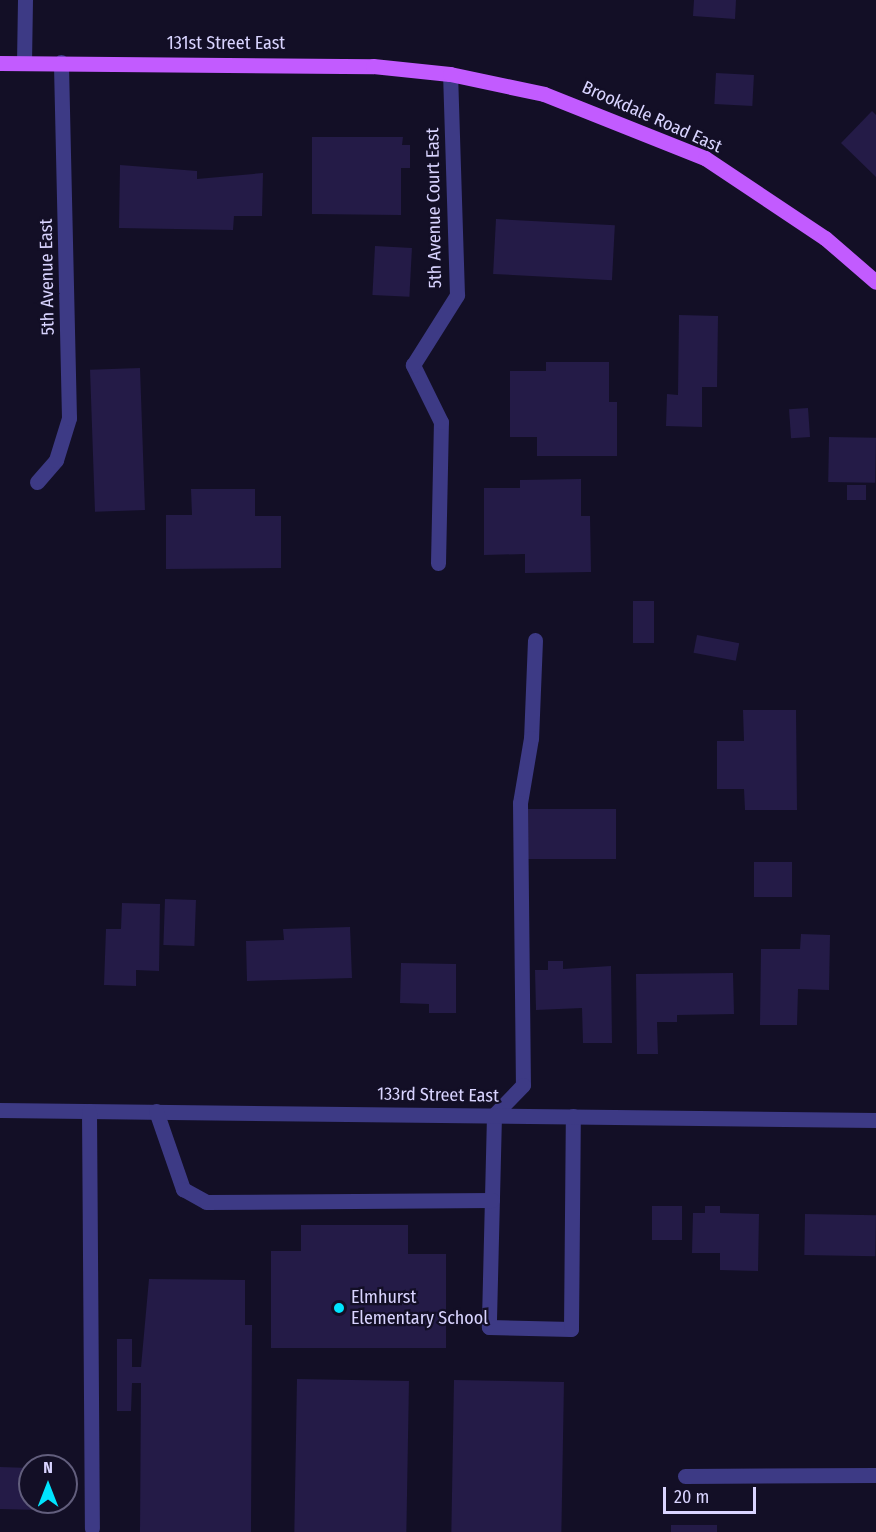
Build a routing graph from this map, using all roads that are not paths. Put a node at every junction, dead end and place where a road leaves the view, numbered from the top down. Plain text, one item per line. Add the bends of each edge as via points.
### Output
1 (25, 0) edge
2 (62, 62) junction
3 (0, 63) edge
4 (24, 63) junction
5 (450, 74) junction
6 (876, 282) edge
7 (37, 482) dead end
8 (438, 563) dead end
9 (535, 640) dead end
10 (0, 1110) edge
11 (89, 1111) junction
12 (156, 1112) junction
13 (494, 1115) junction
14 (573, 1116) junction
15 (876, 1120) edge
16 (492, 1200) junction
17 (876, 1475) edge
18 (685, 1476) dead end
19 (92, 1528) dead end

1 - 4 street
2 - 4 main road, 131st Street East
2 - 5 main road, 131st Street East via 281,62
2 - 7 street, 5th Avenue East via 69,418 56,460
3 - 4 main road, 131st Street East
5 - 6 main road, Brookdale Road East via 580,104 705,158 825,238
5 - 8 street, 5th Avenue Court East via 457,295 412,365 441,422
9 - 13 street via 531,738 520,802 523,1084
10 - 11 street, 133rd Street East
11 - 12 street, 133rd Street East
11 - 19 street
12 - 13 street, 133rd Street East
12 - 16 street via 183,1189 206,1202
13 - 14 street, 133rd Street East
13 - 16 street
14 - 15 street, 133rd Street East
14 - 16 street via 571,1329 489,1327
17 - 18 street

